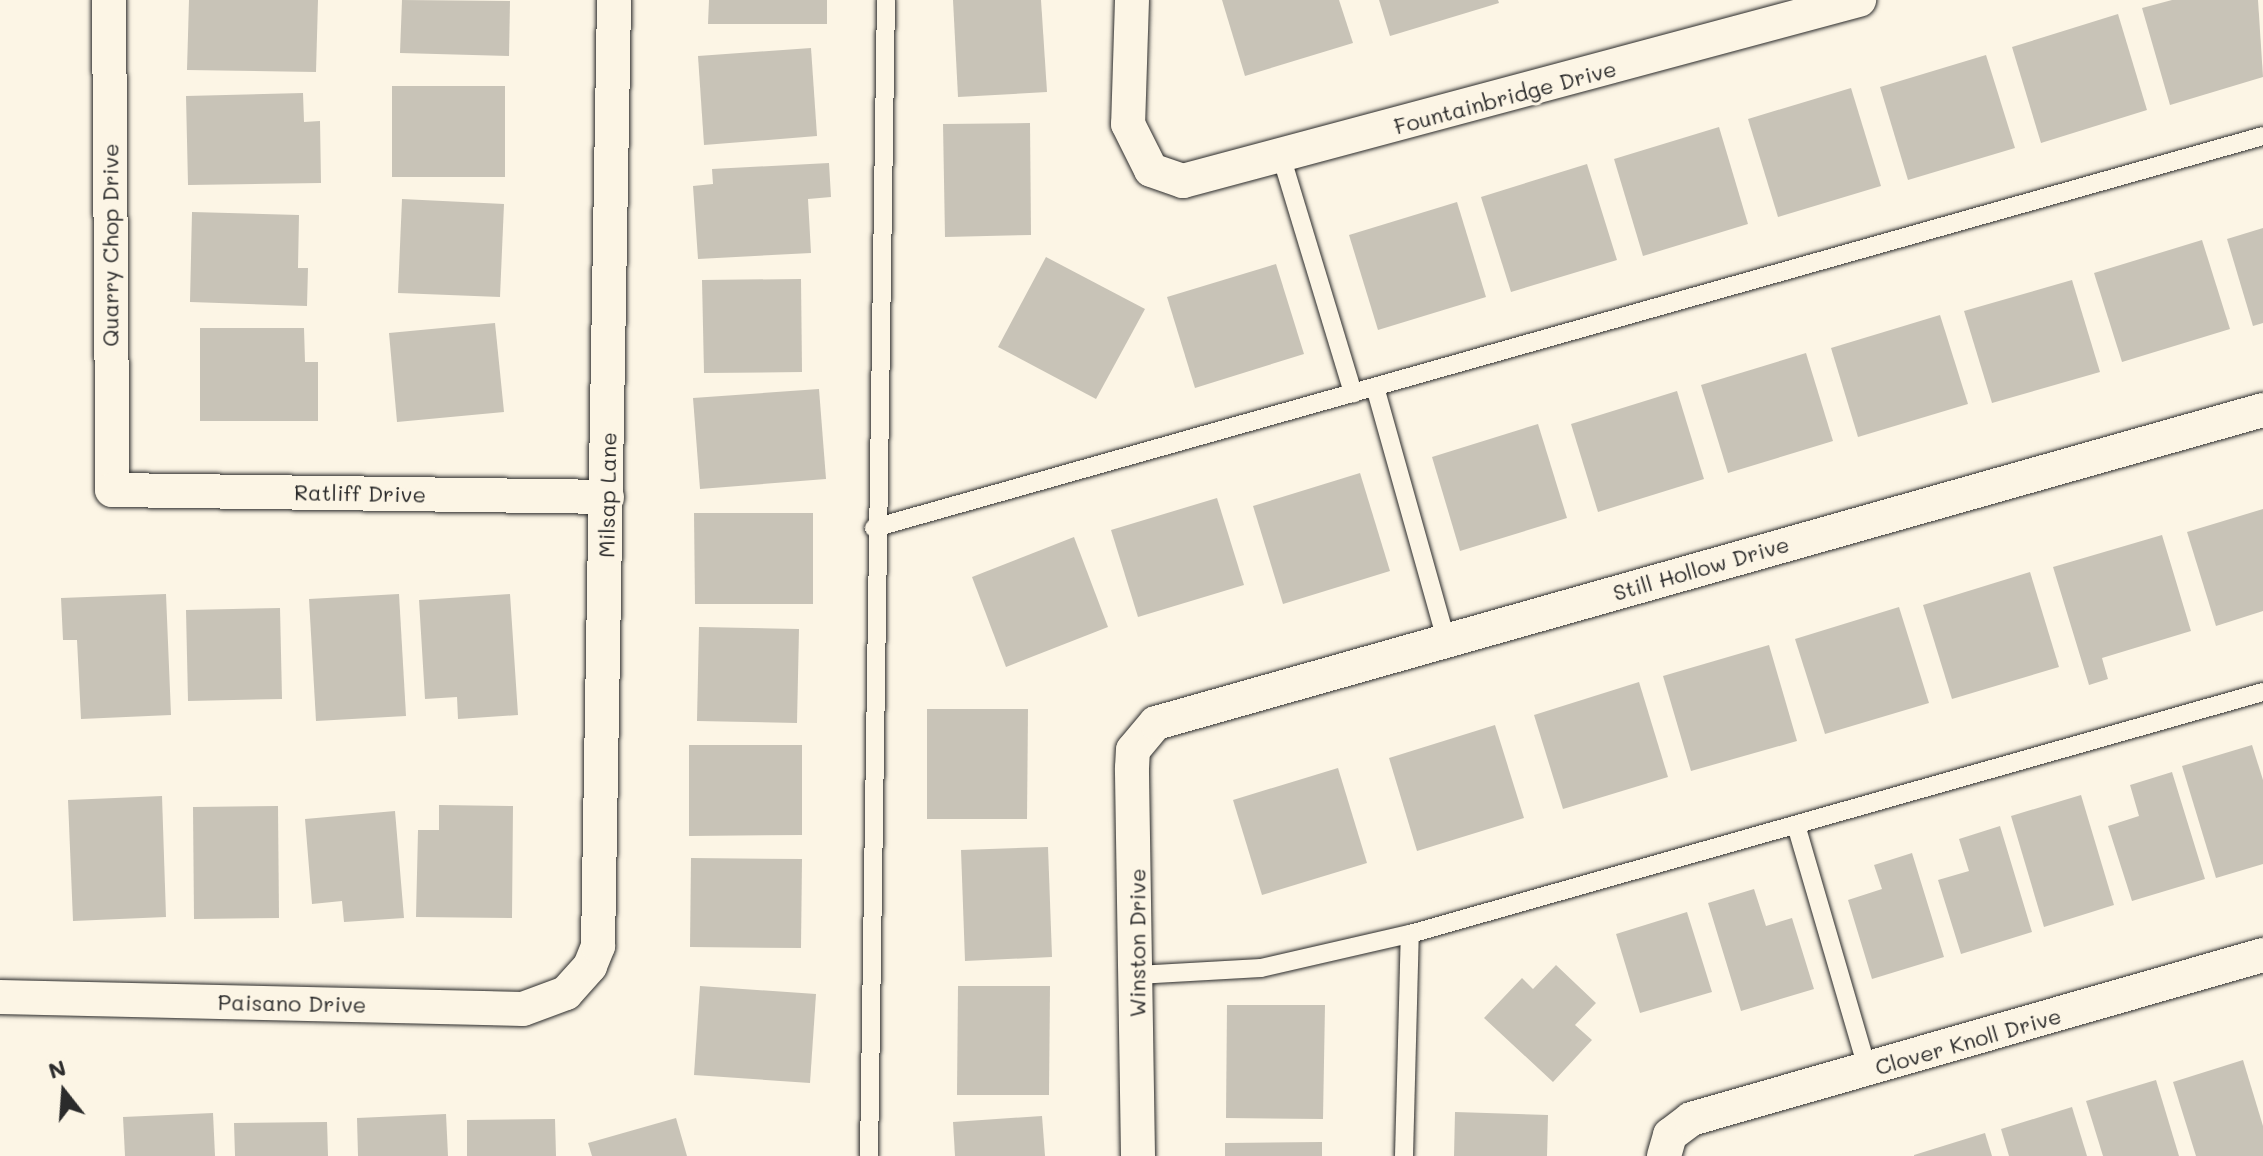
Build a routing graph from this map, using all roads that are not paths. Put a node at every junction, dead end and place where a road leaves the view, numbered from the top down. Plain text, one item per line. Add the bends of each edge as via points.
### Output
1 (109, 0) edge
2 (614, 0) edge
3 (886, 0) edge
4 (1132, 0) edge
5 (1859, 0) edge
6 (2263, 136) edge
7 (1282, 159) junction
8 (1375, 387) junction
9 (1353, 393) junction
10 (2263, 410) edge
11 (112, 490) joint
12 (607, 497) junction
13 (874, 528) junction
14 (1446, 639) junction
15 (2263, 692) edge
16 (1143, 734) joint
17 (1796, 825) junction
18 (1410, 934) junction
19 (2263, 955) edge
20 (1137, 975) junction
21 (578, 984) joint
22 (0, 997) edge
23 (1868, 1071) junction
24 (1669, 1143) edge
25 (869, 1156) edge
26 (1138, 1156) edge
27 (1404, 1156) edge

1 - 11 street, Quarry Chop Drive
2 - 12 street, Milsap Lane
3 - 13 lane
4 - 7 street, Fountainbridge Drive via 1128,124 1151,170 1200,180
5 - 7 street, Fountainbridge Drive
6 - 8 lane
7 - 9 lane
8 - 9 lane
8 - 14 lane
9 - 13 lane
10 - 14 street, Still Hollow Drive
11 - 12 street, Ratliff Drive
12 - 21 street, Milsap Lane via 598,946
13 - 25 lane
14 - 16 street, Still Hollow Drive via 1173,715
15 - 17 lane
16 - 20 street, Winston Drive via 1132,768
17 - 18 lane
17 - 23 lane
18 - 20 lane via 1261,968
18 - 27 lane
19 - 23 street, Clover Knoll Drive
20 - 26 street, Winston Drive
21 - 22 street, Paisano Drive via 554,1001 523,1009
23 - 24 street, Clover Knoll Drive via 1691,1119

